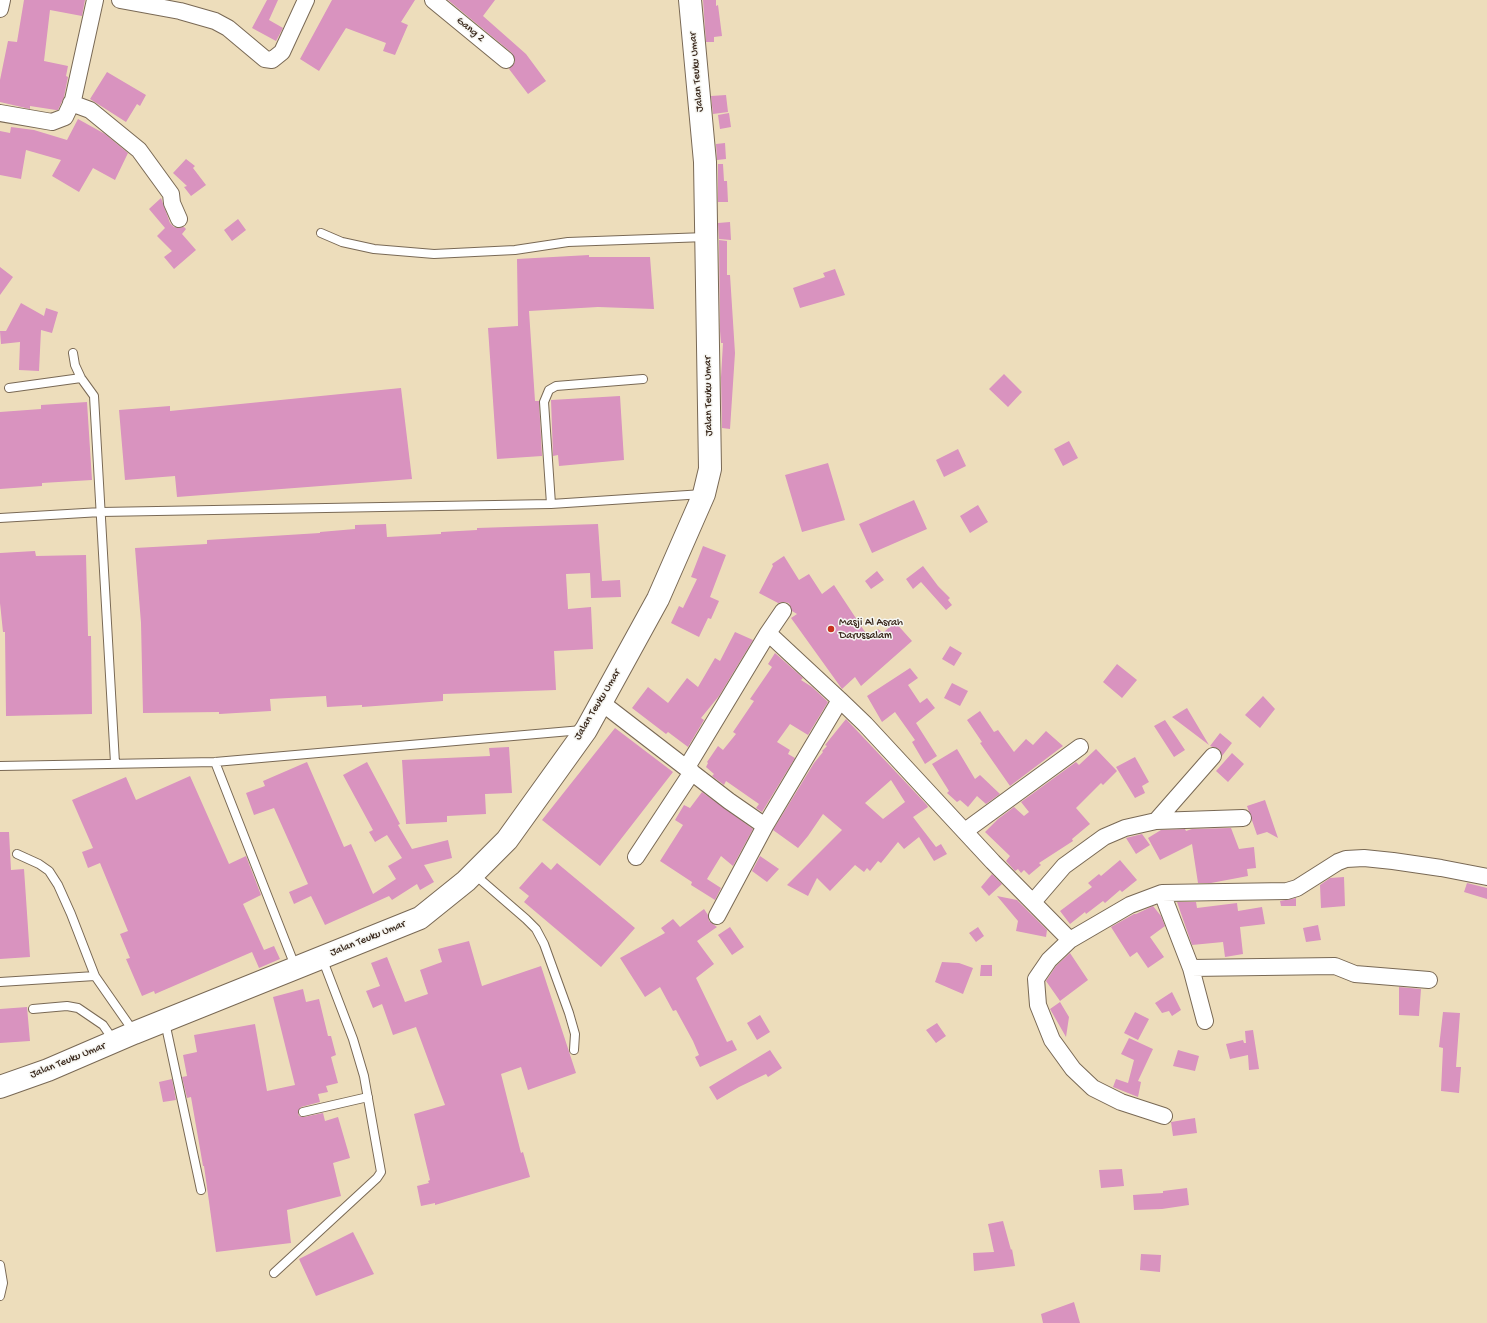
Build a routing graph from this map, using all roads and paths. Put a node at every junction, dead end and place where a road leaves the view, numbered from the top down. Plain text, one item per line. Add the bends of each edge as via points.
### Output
1 (2, 0) edge
2 (95, 0) edge
3 (120, 0) edge
4 (306, 0) edge
5 (433, 0) edge
6 (690, 0) edge
7 (0, 9) edge
8 (506, 60) dead end
9 (72, 102) junction
10 (0, 113) edge
11 (179, 219) dead end
12 (321, 233) dead end
13 (706, 237) junction
14 (73, 353) dead end
15 (81, 378) junction
16 (643, 379) dead end
17 (9, 388) dead end
18 (704, 494) junction
19 (552, 504) junction
20 (101, 512) junction
21 (0, 518) edge
22 (783, 612) dead end
23 (768, 633) junction
24 (840, 700) junction
25 (602, 703) junction
26 (586, 730) junction
27 (1080, 747) dead end
28 (1213, 756) dead end
29 (215, 762) junction
30 (114, 763) junction
31 (0, 766) edge
32 (690, 770) junction
33 (1243, 818) dead end
34 (1156, 821) junction
35 (765, 826) junction
36 (965, 831) junction
37 (17, 854) dead end
38 (636, 857) dead end
39 (474, 874) junction
40 (1487, 877) edge
41 (1162, 893) junction
42 (1034, 902) junction
43 (717, 916) dead end
44 (1070, 940) junction
45 (322, 958) junction
46 (1191, 968) junction
47 (296, 969) junction
48 (95, 976) junction
49 (1429, 980) dead end
50 (0, 982) edge
51 (33, 1009) dead end
52 (164, 1021) junction
53 (1205, 1021) dead end
54 (134, 1033) junction
55 (114, 1041) junction
56 (574, 1050) dead end
57 (0, 1087) edge
58 (368, 1097) junction
59 (303, 1112) dead end
60 (1164, 1116) dead end
61 (200, 1190) dead end
62 (0, 1265) edge
63 (274, 1273) dead end
64 (0, 1296) edge

1 - 7 street
2 - 9 street
3 - 4 street via 180,11 215,21 228,28 265,59 272,60 282,52
5 - 8 street, Gang 2
6 - 13 main road, Jalan Teuku Umar via 705,162
9 - 10 street via 65,117 52,122
9 - 11 street via 90,110 140,150 172,194 172,203
12 - 13 lane via 342,242 374,249 434,254 515,250 568,242
13 - 18 main road, Jalan Teuku Umar via 710,469
14 - 15 lane
15 - 17 lane
15 - 20 lane via 94,396
16 - 19 lane via 556,386 550,390 544,402
18 - 19 lane
18 - 25 main road, Jalan Teuku Umar via 658,599
19 - 20 lane
20 - 21 lane
20 - 30 lane
22 - 23 street
23 - 24 street
23 - 32 street
24 - 35 street
24 - 36 street
25 - 26 main road, Jalan Teuku Umar
25 - 32 street
26 - 29 lane
26 - 39 main road, Jalan Teuku Umar via 507,840
27 - 36 street
28 - 34 street
29 - 30 lane
29 - 47 lane
30 - 31 lane
32 - 35 street
32 - 38 street
33 - 34 street
34 - 42 street via 1125,828 1104,837 1064,866
35 - 43 street
36 - 42 street
37 - 48 lane via 39,864 55,881
39 - 45 main road, Jalan Teuku Umar via 420,918
39 - 56 lane via 536,929 569,1013 575,1034
40 - 41 street via 1364,858 1338,862 1297,888 1286,891
41 - 44 street via 1130,905
41 - 46 street
42 - 44 street
44 - 60 street via 1049,960 1036,979 1038,1005 1052,1040 1073,1069 1093,1088 1121,1102
45 - 47 main road, Jalan Teuku Umar
45 - 58 lane via 353,1039
46 - 49 street via 1335,966 1355,974
46 - 53 street
47 - 52 main road, Jalan Teuku Umar
48 - 50 lane
48 - 54 lane
51 - 55 lane via 67,1006 78,1008 103,1025
52 - 54 main road, Jalan Teuku Umar
52 - 61 lane
54 - 55 main road, Jalan Teuku Umar
55 - 57 main road, Jalan Teuku Umar via 48,1070
58 - 59 lane
58 - 63 lane via 381,1172
62 - 64 lane via 3,1277

